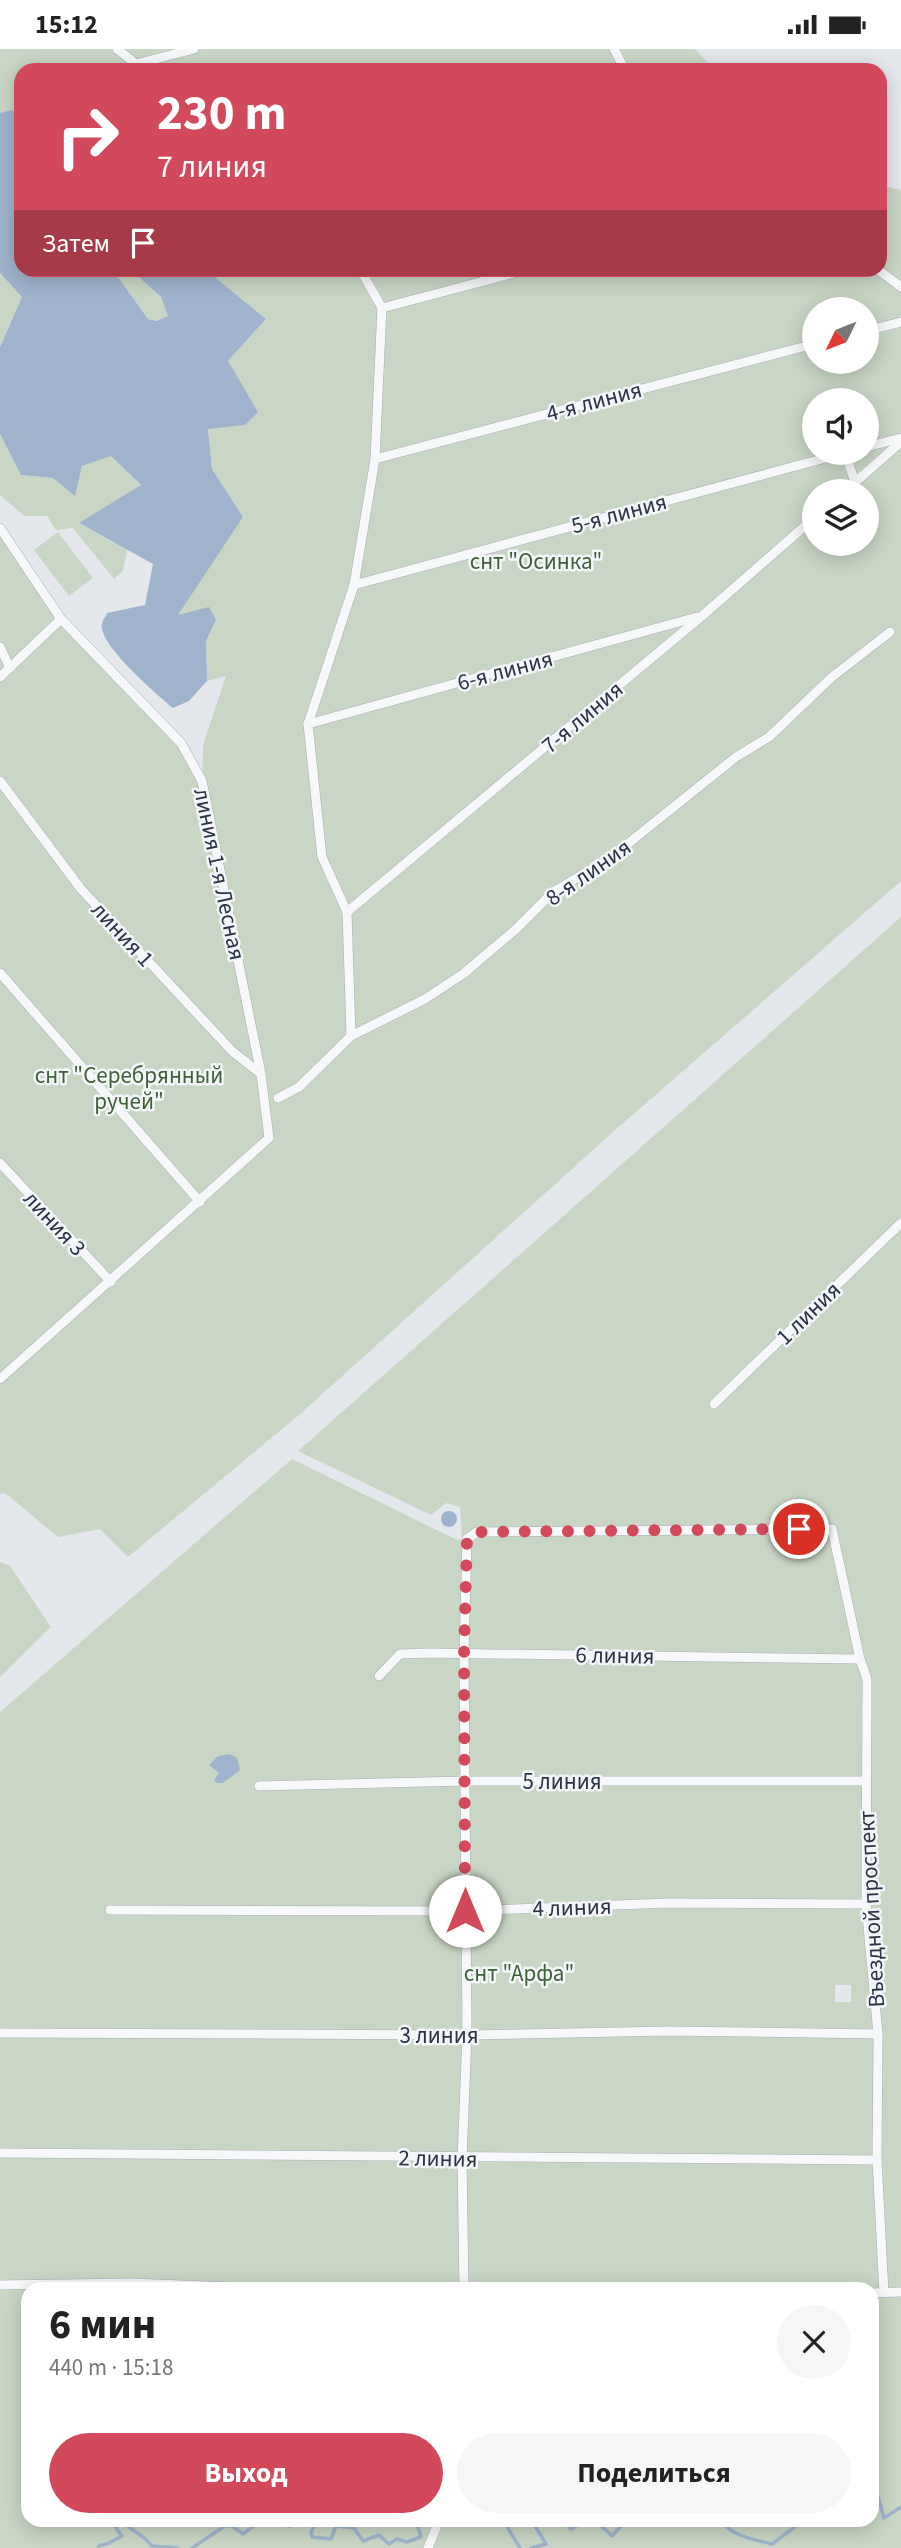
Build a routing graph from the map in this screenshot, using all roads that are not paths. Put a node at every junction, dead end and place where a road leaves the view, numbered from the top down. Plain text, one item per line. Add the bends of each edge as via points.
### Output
1 (117, 49) edge
2 (194, 49) edge
3 (135, 63) edge
4 (152, 63) edge
5 (365, 277) edge
6 (500, 277) edge
7 (382, 308) junction
8 (901, 322) edge
9 (879, 328) edge
10 (802, 347) edge
11 (901, 440) edge
12 (879, 444) edge
13 (375, 459) junction
14 (802, 464) edge
15 (858, 479) edge
16 (0, 528) edge
17 (802, 528) edge
18 (354, 585) junction
19 (702, 616) junction
20 (61, 619) junction
21 (890, 632) dead end
22 (0, 647) edge
23 (10, 668) junction
24 (0, 677) edge
25 (308, 724) junction
26 (0, 781) edge
27 (347, 912) junction
28 (0, 973) edge
29 (351, 1037) junction
30 (261, 1074) junction
31 (278, 1098) dead end
32 (0, 1163) edge
33 (200, 1202) junction
34 (901, 1223) edge
35 (111, 1282) junction
36 (2, 1373) edge
37 (714, 1404) dead end
38 (464, 1653) junction
39 (860, 1659) junction
40 (379, 1676) dead end
41 (466, 1781) junction
42 (866, 1781) junction
43 (259, 1786) dead end
44 (866, 1904) junction
45 (110, 1910) dead end
46 (465, 1911) junction
47 (0, 2033) edge
48 (467, 2035) junction
49 (878, 2035) junction
50 (0, 2153) edge
51 (462, 2159) junction
52 (877, 2161) junction
53 (464, 2282) edge
54 (0, 2285) edge
55 (21, 2285) edge
56 (901, 2292) edge
57 (879, 2293) edge
58 (884, 2293) junction
59 (436, 2527) edge
60 (428, 2548) edge

1 - 3 street
2 - 4 street
5 - 7 street
6 - 7 street
7 - 13 street
8 - 9 street
10 - 13 street, 4-я линия
11 - 12 street
11 - 15 street
13 - 18 street
14 - 18 street, 5-я линия
16 - 20 street, линия 1-я Лесная
17 - 19 street, 7-я линия
18 - 25 street
19 - 25 street, 6-я линия
19 - 27 street, 7-я линия
20 - 23 street
20 - 30 street, линия 1-я Лесная via 181,743 202,781
21 - 29 street, 8-я линия via 832,677 769,737 736,757 610,858 553,892 463,974
22 - 23 street
23 - 24 street
25 - 27 street via 322,857
26 - 30 street, линия 1 via 81,889 232,1051
27 - 29 street
28 - 33 street
29 - 31 street, 8-я линия via 299,1087
30 - 33 street, линия 1-я Лесная via 269,1138
32 - 35 street, линия 3
33 - 35 street
34 - 37 street, 1 линия
35 - 36 street
38 - 39 street, 6 линия
38 - 39 street, Въездной проспект via 467,1539 477,1532 832,1529
38 - 40 street, 6 линия via 400,1654
38 - 41 street
39 - 42 street, Въездной проспект via 867,1679
41 - 42 street, 5 линия
41 - 43 street, 5 линия
41 - 46 street
42 - 44 street, Въездной проспект
44 - 46 street, 4 линия via 668,1903
44 - 49 street, Въездной проспект
45 - 46 street, 4 линия
46 - 48 street
47 - 48 street, 3 линия
48 - 49 street, 3 линия via 669,2031
48 - 51 street
49 - 52 street, Въездной проспект
50 - 51 street, 2 линия
51 - 52 street, 2 линия
51 - 53 street
52 - 58 street, Въездной проспект
54 - 55 street
56 - 58 street
57 - 58 street
59 - 60 street

